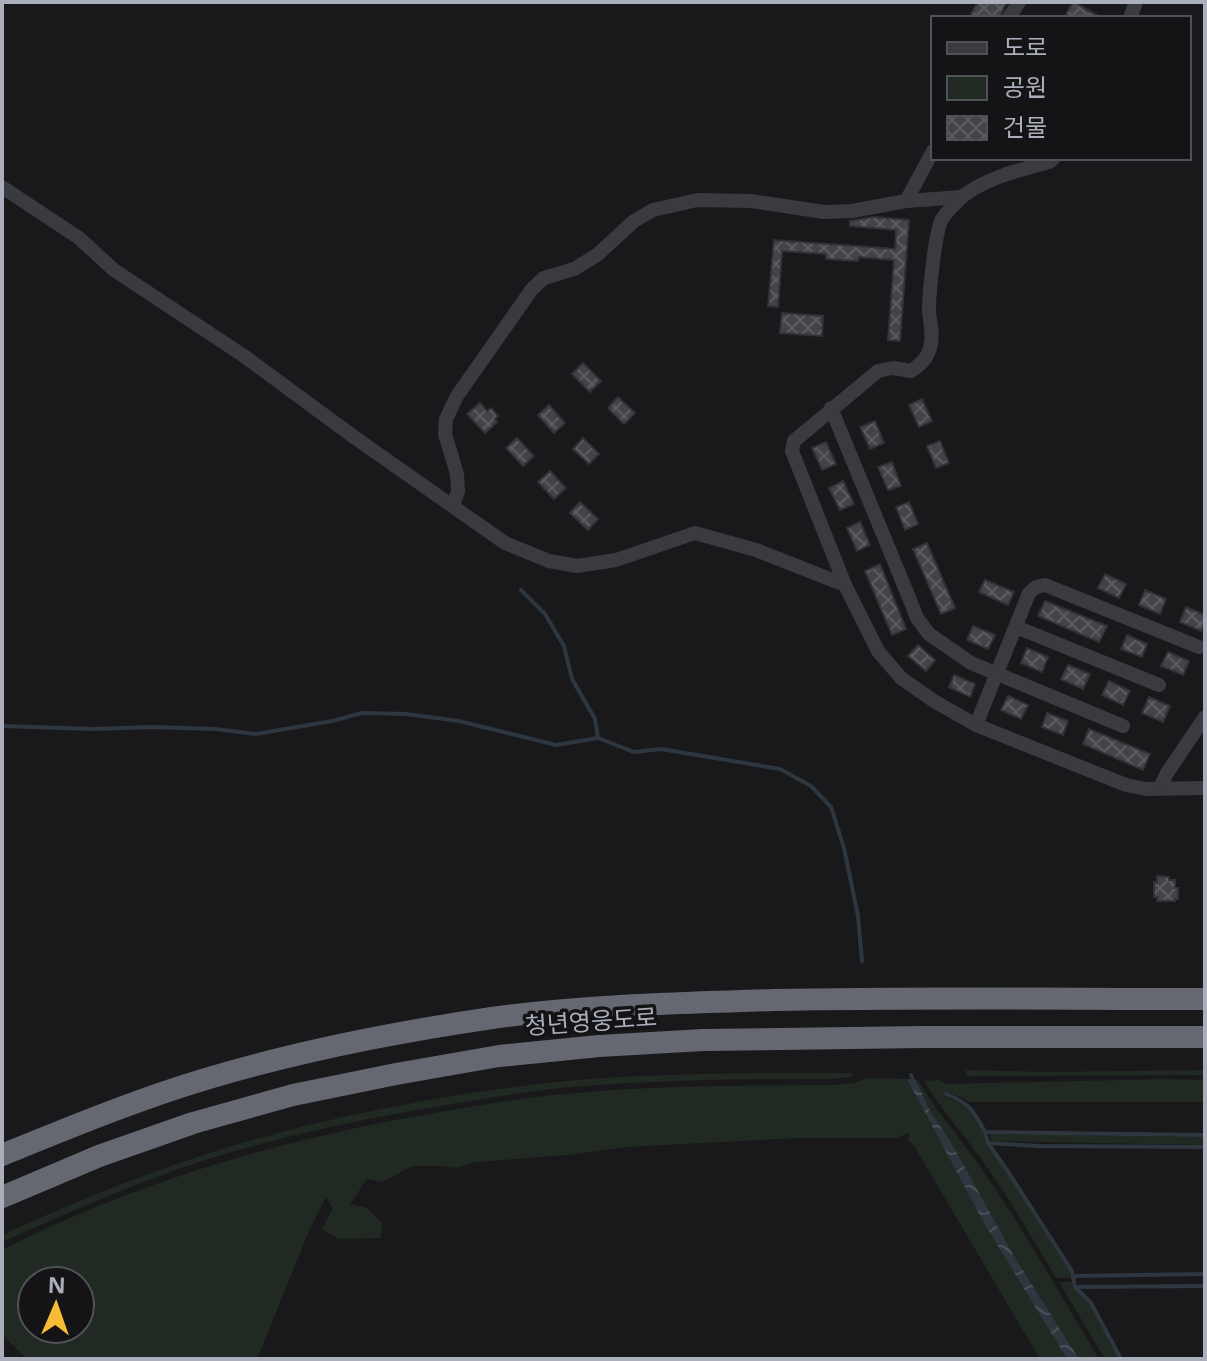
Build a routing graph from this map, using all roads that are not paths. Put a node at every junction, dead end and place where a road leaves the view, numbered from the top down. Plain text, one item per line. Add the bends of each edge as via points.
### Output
1 (931, 155) edge
2 (1052, 160) edge
3 (2, 187) edge
4 (962, 197) junction
5 (906, 201) junction
6 (831, 408) junction
7 (453, 506) junction
8 (845, 585) junction
9 (1016, 627) junction
10 (1199, 647) dead end
11 (996, 675) junction
12 (1159, 685) dead end
13 (1205, 717) edge
14 (976, 725) junction
15 (1123, 726) dead end
16 (1160, 788) junction
17 (1205, 788) edge
18 (1205, 999) edge
19 (1205, 1037) edge
20 (2, 1155) edge
21 (2, 1197) edge

1 - 5 street
2 - 4 street via 984,183
3 - 7 street
4 - 5 street
4 - 6 street via 942,219 937,238 929,308 931,346 924,362 911,371 878,371
5 - 7 street via 824,212 751,201 697,200 653,210 597,255 544,278 457,396 446,419 457,474
6 - 8 street via 794,441 792,451
6 - 11 street via 917,618 949,650
7 - 8 street via 505,543 549,561 577,566 616,560 695,533
8 - 14 street via 878,651 901,678
9 - 10 street via 1029,593 1045,585
9 - 11 street
9 - 12 street
11 - 14 street
11 - 15 street
13 - 16 street
14 - 16 street via 1126,785
16 - 17 street
18 - 20 highway, 청년영웅도로 via 702,1002 493,1018 284,1058 85,1120
19 - 21 highway, 청년영웅도로 via 703,1040 499,1056 293,1095 193,1123

